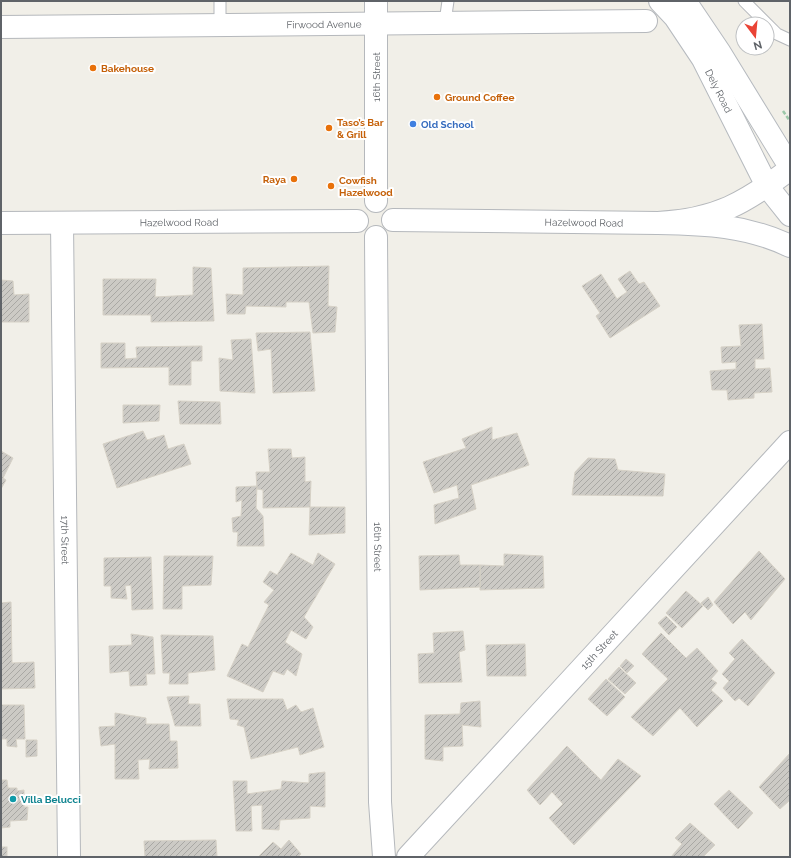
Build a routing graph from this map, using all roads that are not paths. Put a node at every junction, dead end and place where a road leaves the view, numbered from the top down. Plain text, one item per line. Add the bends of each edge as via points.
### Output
1 (220, 1) edge
2 (376, 1) edge
3 (448, 1) edge
4 (660, 1) edge
5 (685, 1) edge
6 (744, 1) edge
7 (646, 21) dead end
8 (445, 22) junction
9 (376, 24) junction
10 (220, 25) junction
11 (1, 27) edge
12 (790, 40) edge
13 (790, 168) edge
14 (767, 186) junction
15 (376, 201) junction
16 (790, 215) edge
17 (393, 220) junction
18 (357, 221) junction
19 (1, 223) edge
20 (62, 223) junction
21 (658, 223) junction
22 (376, 237) junction
23 (790, 246) edge
24 (790, 442) edge
25 (69, 857) edge
26 (384, 857) edge
27 (408, 857) edge

1 - 10 lane
2 - 9 street, 16th Street
3 - 8 lane
4 - 14 street, Dely Road via 675,17 702,59
5 - 13 street, Dely Road
6 - 12 lane via 777,34
7 - 8 street, Firwood Avenue via 522,24
8 - 9 street, Firwood Avenue
9 - 10 street, Firwood Avenue
9 - 15 street, 16th Street
10 - 11 street, Firwood Avenue
13 - 14 street, Hazelwood Road
14 - 16 street, Dely Road
14 - 21 street, Hazelwood Road via 738,204 716,213 692,220
15 - 17 street via 390,209
15 - 18 street via 361,208
17 - 21 street, Hazelwood Road
17 - 22 street via 388,232
18 - 20 street, Hazelwood Road
18 - 22 street via 365,234
19 - 20 street, Hazelwood Road
20 - 25 street, 17th Street
21 - 23 street via 732,227 772,237
22 - 26 street, 16th Street via 380,802
24 - 27 street, 15th Street

